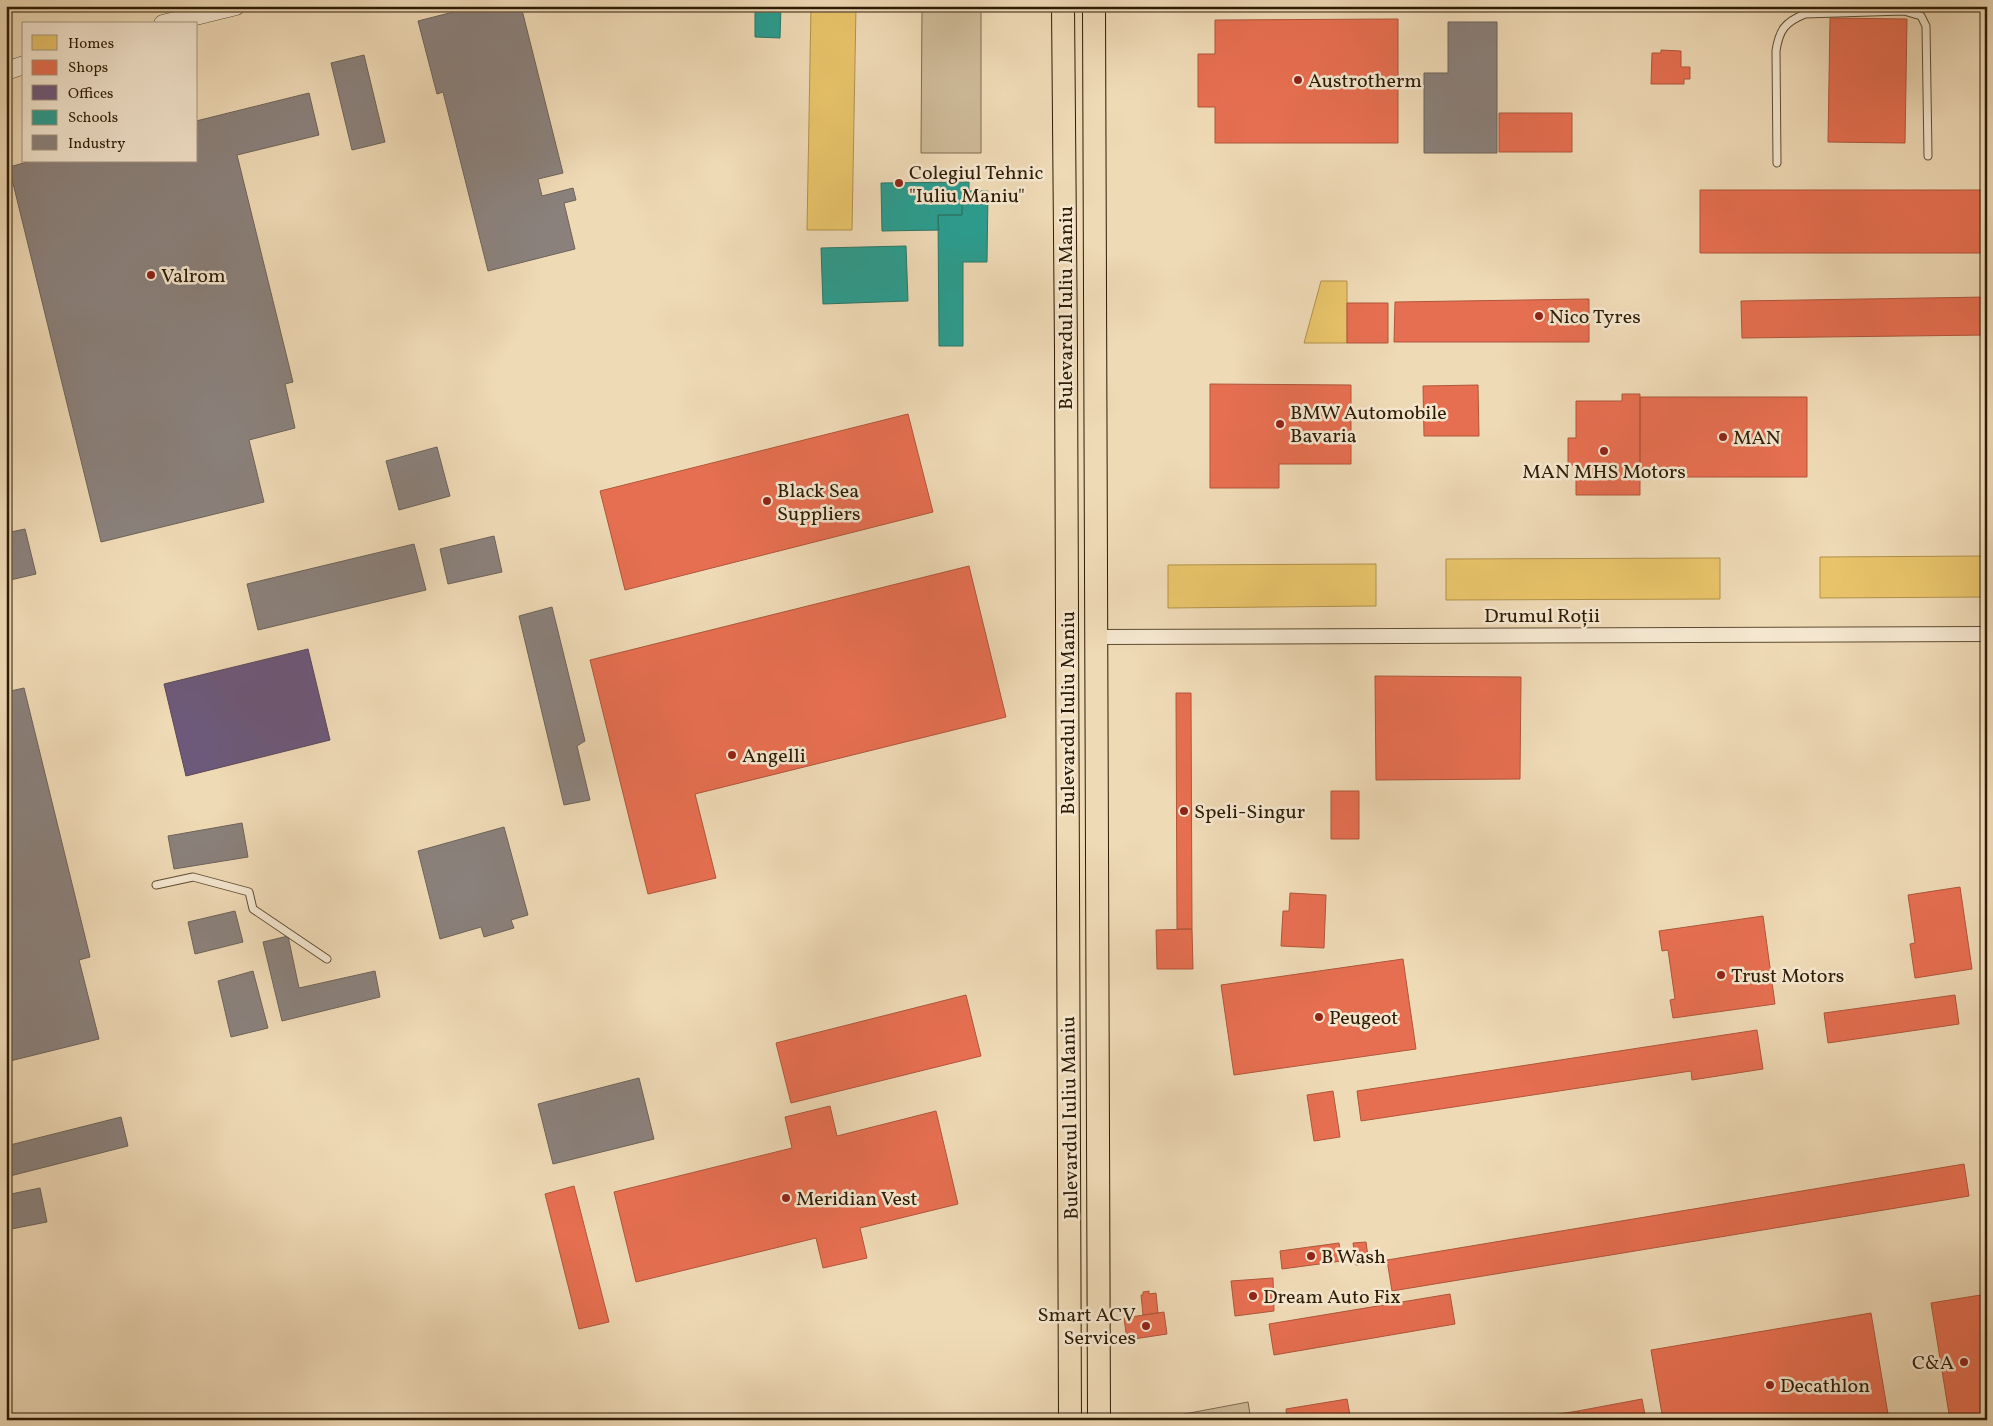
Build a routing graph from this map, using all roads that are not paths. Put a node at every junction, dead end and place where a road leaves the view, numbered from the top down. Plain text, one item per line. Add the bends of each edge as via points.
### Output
1 (236, 6) edge
2 (1063, 6) edge
3 (1094, 6) edge
4 (171, 22) edge
5 (1063, 36) junction
6 (22, 66) edge
7 (6, 71) edge
8 (1928, 156) dead end
9 (1095, 161) junction
10 (1778, 163) dead end
11 (1987, 634) edge
12 (1096, 637) junction
13 (156, 885) dead end
14 (326, 959) dead end
15 (1070, 1201) junction
16 (1098, 1251) junction
17 (1070, 1420) edge
18 (1100, 1420) edge

1 - 4 street
2 - 5 main road, Bulevardul Iuliu Maniu
3 - 9 main road, Bulevardul Iuliu Maniu
5 - 9 main road via 1074,36 1079,41 1083,60 1085,129
5 - 15 main road, Bulevardul Iuliu Maniu
6 - 7 street
8 - 10 lane via 1926,26 1921,16 1904,11 1805,14 1783,28 1777,39
9 - 12 main road, Bulevardul Iuliu Maniu
11 - 12 street, Drumul Roții
12 - 16 main road, Bulevardul Iuliu Maniu
13 - 14 lane via 193,876 249,892 253,909
15 - 16 main road via 1083,1234
15 - 17 main road, Bulevardul Iuliu Maniu
16 - 18 main road, Bulevardul Iuliu Maniu

